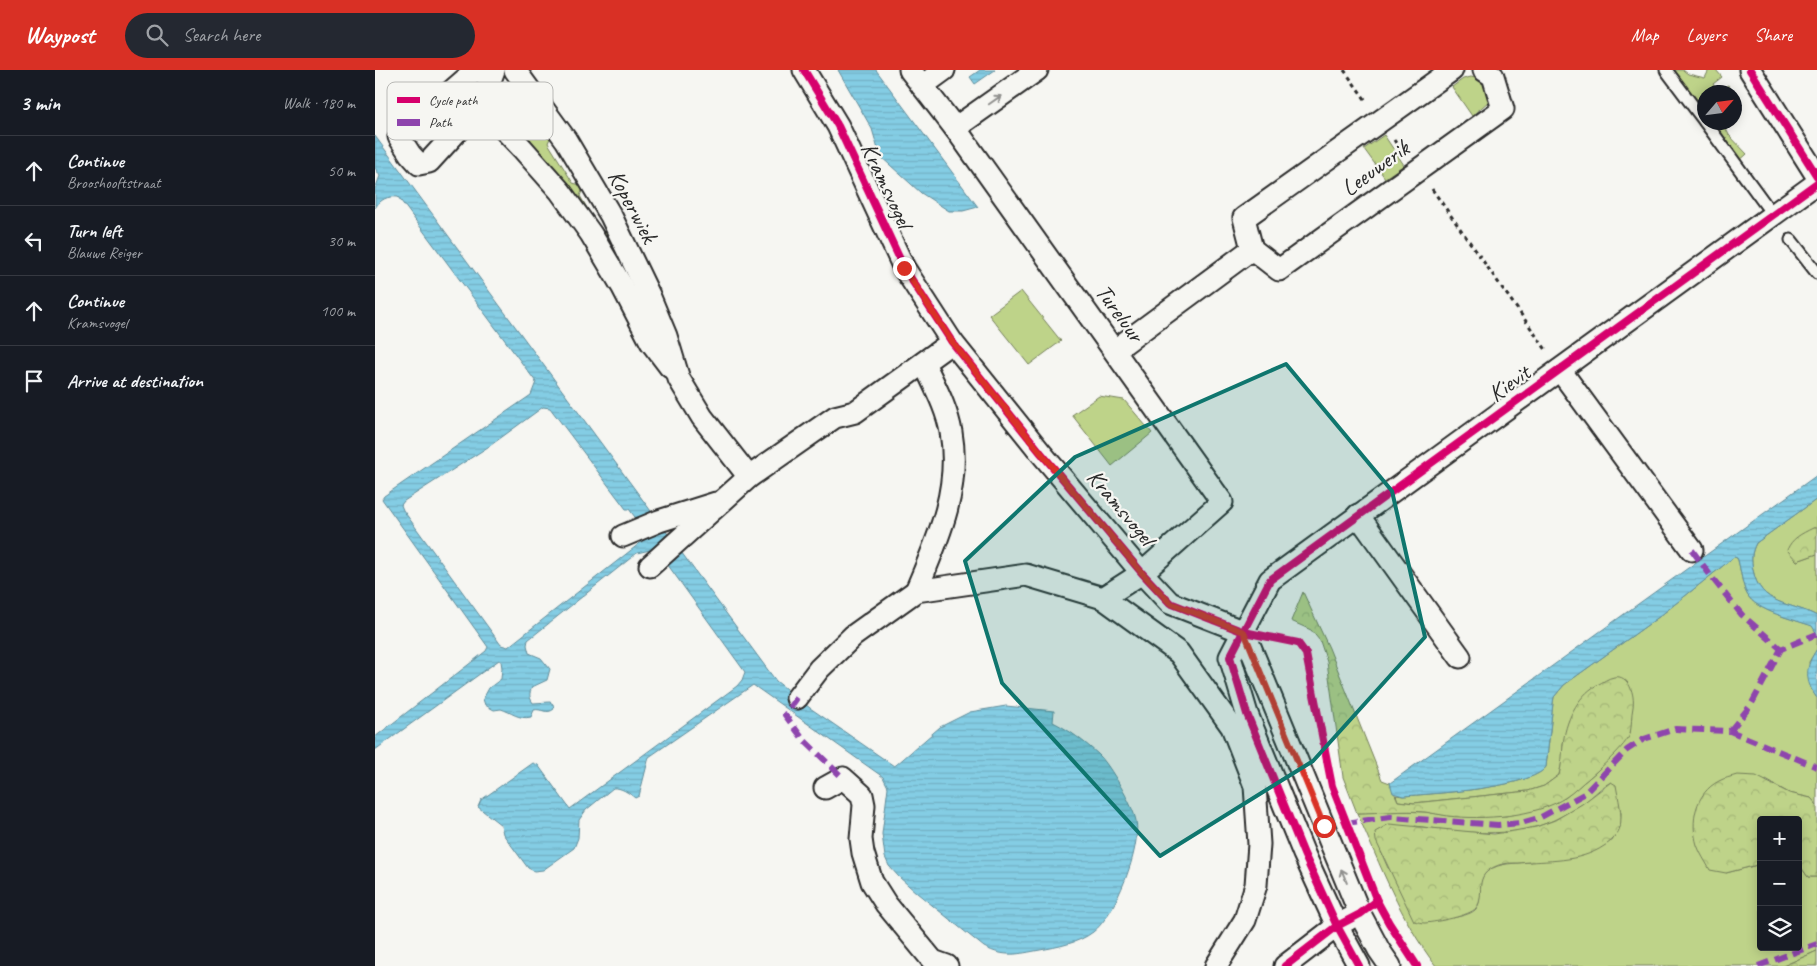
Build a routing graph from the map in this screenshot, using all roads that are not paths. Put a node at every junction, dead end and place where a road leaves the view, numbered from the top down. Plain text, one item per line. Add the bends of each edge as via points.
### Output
1 (476, 70) edge
2 (494, 70) edge
3 (515, 70) edge
4 (804, 70) edge
5 (944, 70) edge
6 (1037, 70) edge
7 (1452, 70) edge
8 (1666, 70) edge
9 (1750, 70) edge
10 (1493, 72) edge
11 (916, 78) edge
12 (462, 82) edge
13 (490, 82) edge
14 (524, 82) edge
15 (1697, 111) edge
16 (553, 122) edge
17 (955, 128) junction
18 (1711, 130) edge
19 (401, 140) edge
20 (449, 140) edge
21 (514, 140) edge
22 (1817, 176) edge
23 (1817, 183) edge
24 (1773, 215) junction
25 (1791, 240) dead end
26 (1252, 249) junction
27 (1817, 273) edge
28 (952, 342) junction
29 (1115, 350) junction
30 (924, 363) junction
31 (1560, 370) junction
32 (679, 379) junction
33 (749, 477) junction
34 (725, 499) junction
35 (1359, 515) junction
36 (623, 536) dead end
37 (1692, 550) dead end
38 (654, 562) dead end
39 (1142, 573) junction
40 (916, 591) junction
41 (1103, 598) junction
42 (1244, 632) junction
43 (1460, 657) dead end
44 (797, 698) dead end
45 (825, 788) dead end
46 (1360, 914) junction
47 (1337, 926) junction
48 (947, 966) edge
49 (1216, 966) edge
50 (1285, 966) edge
51 (1359, 966) edge
52 (1391, 966) edge

1 - 12 street
2 - 13 street
3 - 14 street, Koperwiek
4 - 28 street, Kramsvogel via 839,126 904,268
5 - 11 street
17 -> 6 street
7 - 26 street, Leeuwerik via 1244,218
8 - 15 lane
9 - 22 street
10 - 26 street, Leeuwerik via 1503,109 1279,270
11 - 17 street, Tureluur
16 - 32 street, Koperwiek via 611,216 649,295
17 - 29 street, Tureluur
18 - 24 lane
19 - 20 street via 419,164 429,162
21 - 32 street, Koperwiek via 560,191 591,234 651,342
23 - 24 street, Kievit
24 - 31 street, Kievit
25 - 27 lane
26 - 29 street
28 - 30 street
28 - 39 street, Kramsvogel
29 - 39 street, Tureluur via 1222,502
30 - 33 street via 855,412 835,417
30 - 40 street via 951,431 954,469 950,503 941,533
31 - 35 street, Kievit
31 - 37 street, Kievit
32 - 33 street, Koperwiek via 702,417
33 - 34 street
34 - 36 street
34 - 38 street
35 - 42 street, Kievit via 1271,580
35 - 43 street
39 - 41 street
39 - 42 street, Kramsvogel via 1170,603
40 - 41 street via 1026,575
40 - 44 street via 853,636 819,669
41 - 49 street via 1179,653 1232,727 1255,786 1259,844 1256,885 1245,920
46 -> 42 street
42 - 47 street, Kievit via 1230,657 1247,714 1303,854
45 - 48 street via 843,778 862,795 861,839 872,882 933,961
46 - 47 street
46 - 52 street
47 - 50 street
47 - 51 street, Kievit

